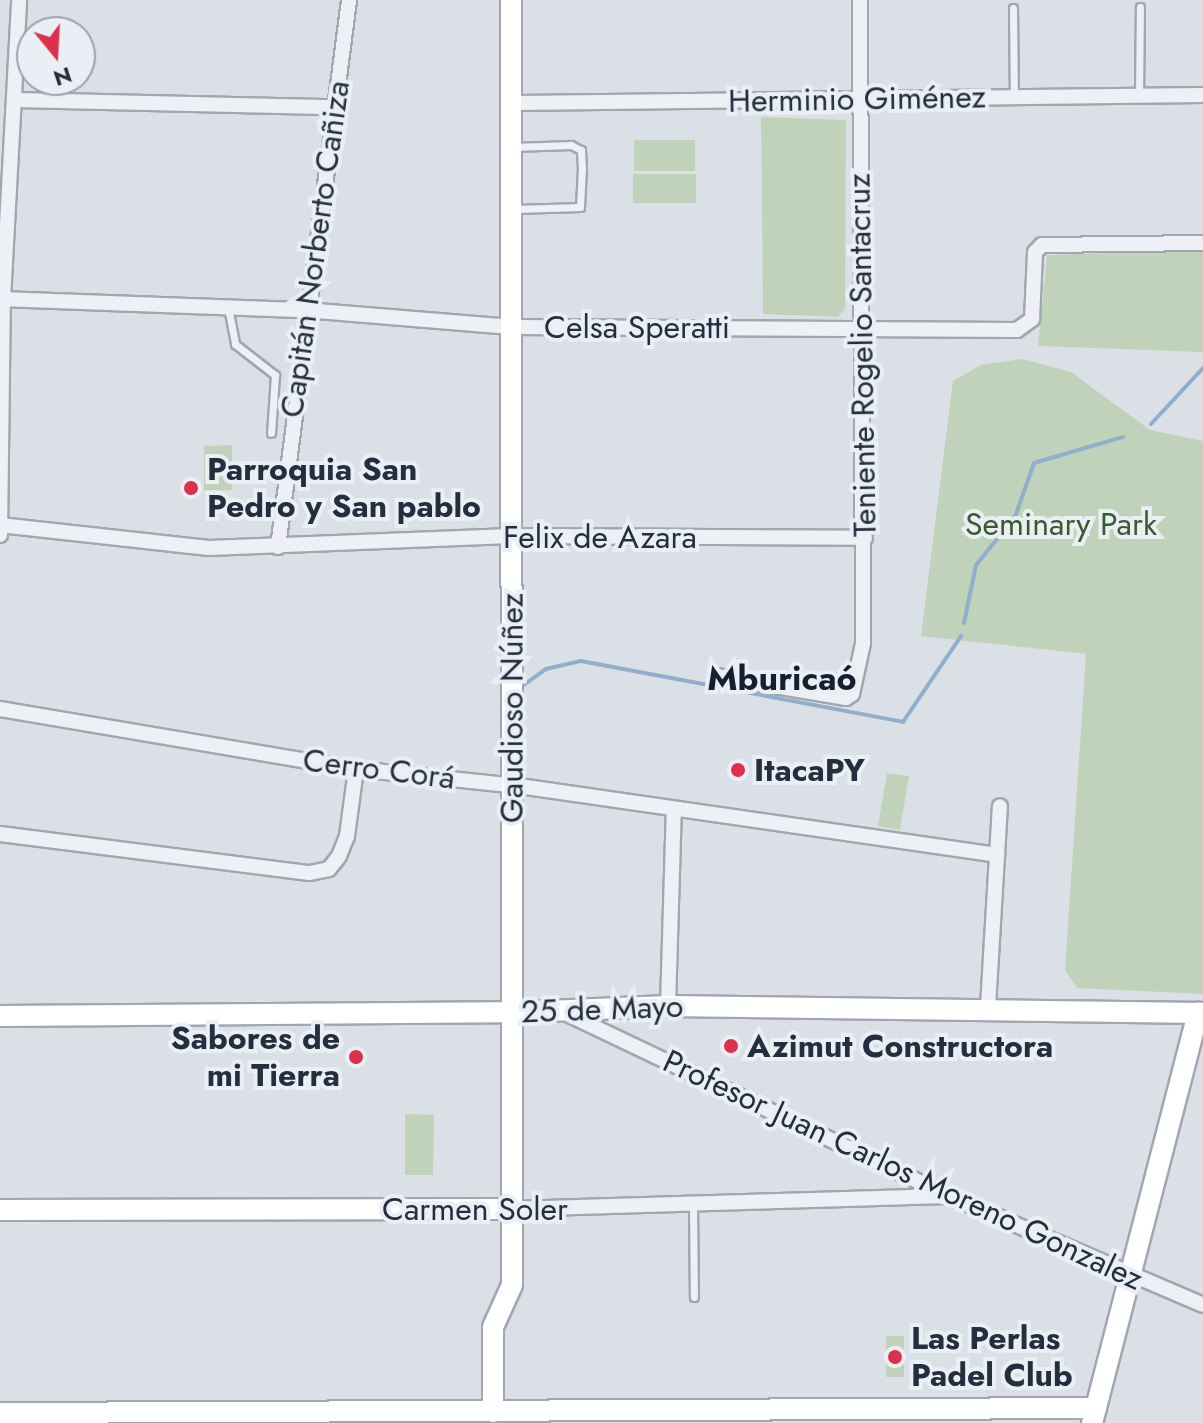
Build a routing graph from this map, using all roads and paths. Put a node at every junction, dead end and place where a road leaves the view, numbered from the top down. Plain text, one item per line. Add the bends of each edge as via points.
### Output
1 (19, 0) edge
2 (349, 0) edge
3 (511, 0) edge
4 (860, 0) edge
5 (1140, 7) dead end
6 (1013, 8) dead end
7 (1203, 95) edge
8 (1014, 97) junction
9 (1139, 97) junction
10 (858, 99) junction
11 (16, 100) junction
12 (511, 103) junction
13 (334, 107) junction
14 (513, 147) junction
15 (515, 209) junction
16 (1203, 243) edge
17 (2, 299) edge
18 (228, 307) junction
19 (305, 310) junction
20 (513, 327) junction
21 (862, 328) junction
22 (274, 399) junction
23 (295, 399) junction
24 (273, 417) junction
25 (292, 417) junction
26 (271, 433) dead end
27 (0, 525) edge
28 (0, 535) edge
29 (513, 536) junction
30 (865, 538) junction
31 (278, 547) junction
32 (716, 676) dead end
33 (0, 709) edge
34 (356, 769) junction
35 (511, 786) junction
36 (1000, 806) dead end
37 (674, 809) junction
38 (0, 834) edge
39 (997, 855) junction
40 (668, 1006) junction
41 (988, 1007) junction
42 (561, 1011) junction
43 (509, 1012) junction
44 (1201, 1013) edge
45 (0, 1016) edge
46 (949, 1196) junction
47 (693, 1206) junction
48 (511, 1209) junction
49 (0, 1210) edge
50 (1128, 1277) junction
51 (694, 1297) dead end
52 (1203, 1305) edge
53 (493, 1412) junction
54 (0, 1413) edge
55 (1094, 1416) edge
56 (219, 1417) edge

1 - 11 street
2 - 13 street, Capitán Norberto Cañiza
3 - 12 street, Gaudioso Núñez
4 - 10 street, Teniente Rogelio Santacruz
5 - 9 lane
6 - 8 lane
7 - 9 street, Herminio Giménez
8 - 9 street, Herminio Giménez
8 - 10 street, Herminio Giménez
10 - 12 street, Herminio Giménez
10 - 21 street, Teniente Rogelio Santacruz
11 - 13 street
11 - 17 street
12 - 14 street, Gaudioso Núñez
13 - 19 street, Capitán Norberto Cañiza
14 - 15 street, Gaudioso Núñez
14 - 15 lane via 571,145 581,150 580,207
15 - 20 street, Gaudioso Núñez
16 - 21 street, Celsa Speratti via 1042,245 1035,252 1032,319 1017,330
17 - 18 street, Celsa Speratti
17 - 27 street
18 - 19 street, Celsa Speratti
18 - 22 lane via 235,344 271,368
19 - 20 street, Celsa Speratti
19 - 23 street, Capitán Norberto Cañiza
20 - 21 street, Celsa Speratti
20 - 29 street, Gaudioso Núñez
21 - 30 street, Teniente Rogelio Santacruz
22 - 23 lane
22 - 24 lane
23 - 25 street, Capitán Norberto Cañiza
24 - 25 lane
24 - 26 lane
25 - 31 street, Capitán Norberto Cañiza
27 - 28 street
27 - 31 street, Felix de Azara via 152,545
29 - 30 street, Felix de Azara
29 - 31 street, Felix de Azara
29 - 35 street, Gaudioso Núñez
30 - 32 street, Teniente Rogelio Santacruz via 863,643 852,694 839,699
33 - 34 street, Cerro Corá
34 - 35 street, Cerro Corá
34 - 38 street via 347,836 339,856 329,869 310,873
35 - 37 street, Cerro Corá
35 - 43 street, Gaudioso Núñez
36 - 39 street
37 - 39 street, Cerro Corá
37 - 40 street
39 - 41 street
40 - 41 street, 25 de Mayo
40 - 42 street, 25 de Mayo
41 - 44 street, 25 de Mayo
42 - 43 street, 25 de Mayo
42 - 46 street, Profesor Juan Carlos Moreno Gonzalez
43 - 45 street, 25 de Mayo
43 - 48 street, Gaudioso Núñez
44 - 50 street
46 - 47 street, Carmen Soler
46 - 50 street, Profesor Juan Carlos Moreno Gonzalez
47 - 48 street, Carmen Soler
47 - 51 lane
48 - 49 street, Carmen Soler
48 - 53 street, Gaudioso Núñez via 512,1285 493,1327
50 - 52 street, Profesor Juan Carlos Moreno Gonzalez
50 - 55 street
53 - 55 street
53 - 56 street
54 - 56 street

